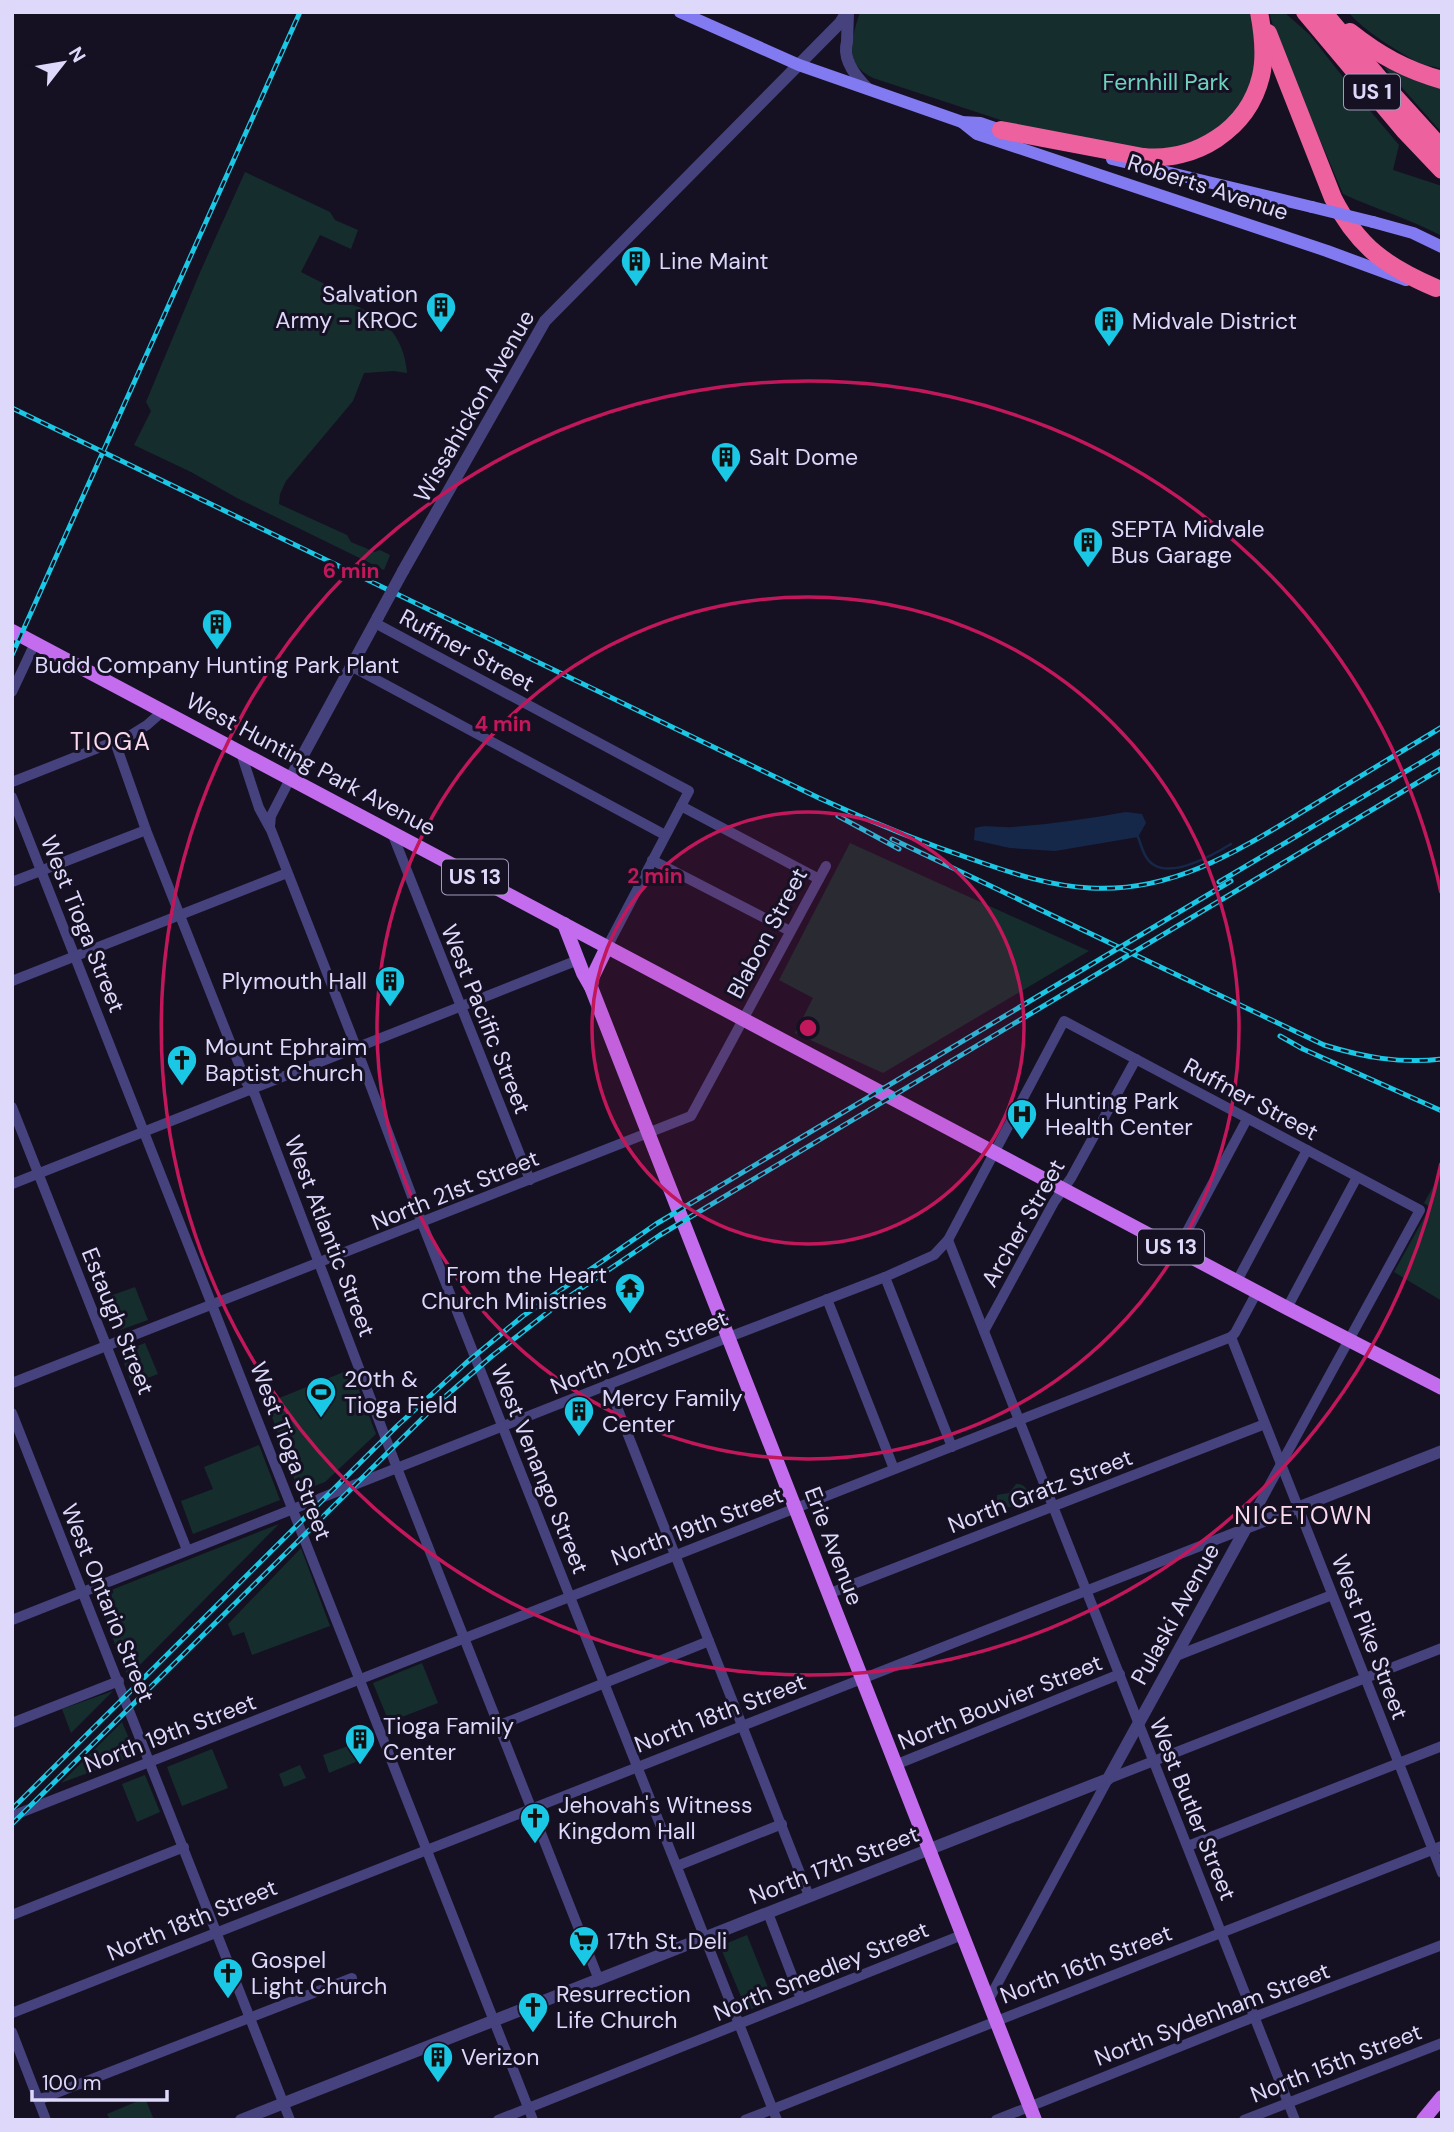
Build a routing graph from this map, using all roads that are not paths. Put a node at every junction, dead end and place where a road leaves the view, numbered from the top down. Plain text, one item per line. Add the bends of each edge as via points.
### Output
1 (680, 12) edge
2 (848, 12) edge
3 (1259, 12) edge
4 (1305, 12) edge
5 (1325, 12) edge
6 (799, 65) junction
7 (1442, 80) edge
8 (868, 90) junction
9 (962, 122) junction
10 (1001, 130) junction
11 (1442, 149) edge
12 (1442, 170) edge
13 (1442, 247) edge
14 (1439, 289) edge
15 (376, 620) junction
16 (12, 631) edge
17 (35, 643) junction
18 (351, 666) junction
19 (12, 692) edge
20 (163, 711) junction
21 (115, 742) junction
22 (241, 753) junction
23 (290, 779) junction
24 (12, 782) edge
25 (12, 797) edge
26 (681, 806) junction
27 (146, 830) junction
28 (271, 830) junction
29 (392, 833) junction
30 (665, 835) junction
31 (652, 860) junction
32 (826, 866) dead end
33 (41, 872) junction
34 (287, 873) junction
35 (819, 879) junction
36 (12, 882) edge
37 (181, 915) junction
38 (564, 924) junction
39 (790, 931) junction
40 (607, 947) junction
41 (75, 957) junction
42 (578, 960) junction
43 (12, 981) edge
44 (591, 987) junction
45 (461, 1006) junction
46 (743, 1019) junction
47 (1064, 1021) joint
48 (356, 1047) junction
49 (1136, 1059) junction
50 (251, 1088) junction
51 (12, 1108) edge
52 (1247, 1119) junction
53 (144, 1132) junction
54 (649, 1134) junction
55 (1307, 1150) junction
56 (994, 1153) junction
57 (38, 1174) junction
58 (1357, 1177) junction
59 (530, 1180) junction
60 (12, 1184) edge
61 (1063, 1189) junction
62 (1420, 1210) joint
63 (422, 1223) junction
64 (948, 1240) junction
65 (1177, 1250) junction
66 (320, 1263) junction
67 (885, 1277) junction
68 (1237, 1281) junction
69 (1257, 1292) junction
70 (827, 1299) junction
71 (213, 1305) junction
72 (1287, 1308) junction
73 (984, 1331) junction
74 (729, 1337) junction
75 (1231, 1337) junction
76 (1348, 1341) junction
77 (108, 1347) junction
78 (12, 1383) edge
79 (608, 1384) junction
80 (1442, 1388) edge
81 (12, 1413) edge
82 (1019, 1420) junction
83 (1265, 1423) junction
84 (502, 1426) junction
85 (952, 1447) junction
86 (1442, 1451) edge
87 (1282, 1466) junction
88 (397, 1468) junction
89 (894, 1469) junction
90 (1053, 1507) junction
91 (1298, 1507) junction
92 (794, 1508) junction
93 (293, 1510) junction
94 (1246, 1528) junction
95 (187, 1550) junction
96 (676, 1555) junction
97 (1087, 1589) junction
98 (83, 1591) junction
99 (828, 1594) junction
100 (1332, 1595) junction
101 (570, 1597) junction
102 (12, 1619) edge
103 (466, 1638) junction
104 (709, 1641) junction
105 (1442, 1648) edge
106 (1176, 1656) junction
107 (1120, 1674) junction
108 (1365, 1678) junction
109 (359, 1680) junction
110 (862, 1680) junction
111 (119, 1681) junction
112 (606, 1683) junction
113 (12, 1723) edge
114 (1139, 1723) junction
115 (500, 1725) junction
116 (744, 1727) junction
117 (1442, 1746) edge
118 (1154, 1761) junction
119 (150, 1762) junction
120 (1398, 1763) junction
121 (895, 1765) junction
122 (638, 1768) junction
123 (1108, 1779) junction
124 (533, 1810) junction
125 (12, 1816) edge
126 (782, 1824) junction
127 (1188, 1846) junction
128 (184, 1847) junction
129 (1437, 1848) edge
130 (427, 1850) junction
131 (929, 1850) junction
132 (677, 1866) junction
133 (1442, 1873) edge
134 (809, 1896) junction
135 (768, 1913) junction
136 (12, 1915) edge
137 (218, 1932) junction
138 (1221, 1932) junction
139 (962, 1935) junction
140 (705, 1938) junction
141 (1442, 1945) edge
142 (352, 1978) dead end
143 (598, 1980) junction
144 (801, 1999) junction
145 (988, 2001) junction
146 (12, 2013) edge
147 (251, 2017) junction
148 (1254, 2017) junction
149 (494, 2020) junction
150 (996, 2020) junction
151 (739, 2025) junction
152 (12, 2032) edge
153 (1442, 2043) edge
154 (1442, 2097) edge
155 (38, 2100) junction
156 (1288, 2102) junction
157 (284, 2103) junction
158 (528, 2108) junction
159 (772, 2109) junction
160 (1032, 2113) edge
161 (46, 2120) edge
162 (241, 2120) edge
163 (290, 2120) edge
164 (498, 2120) edge
165 (533, 2120) edge
166 (745, 2120) edge
167 (776, 2120) edge
168 (996, 2120) edge
169 (1244, 2120) edge
170 (1295, 2120) edge
171 (1423, 2120) edge

1 - 6 main road, Roberts Avenue
2 - 6 street, Wissahickon Avenue
2 - 8 street via 846,54
3 - 10 highway via 1264,51 1255,92 1237,121 1200,149 1167,158 1143,157
3 - 14 highway via 1346,220 1373,253
4 - 12 highway, US 1
5 - 7 highway via 1383,57
5 - 11 highway, US 1
6 - 8 main road, Roberts Avenue
6 - 15 street, Wissahickon Avenue, bridge via 545,321
8 - 9 main road, Roberts Avenue
9 - 10 main road, Roberts Avenue
9 - 14 main road, Roberts Avenue via 977,134
10 - 13 main road, Roberts Avenue, bridge via 1373,222
15 - 18 street, Wissahickon Avenue
15 - 26 street, Ruffner Street via 689,791
16 - 17 main road, West Hunting Park Avenue / US 13
17 - 19 street
17 - 20 main road, West Hunting Park Avenue / US 13
18 - 23 street, Wissahickon Avenue
18 - 30 street
20 - 21 street via 136,733
20 - 22 main road, West Hunting Park Avenue / US 13
21 - 24 street
21 - 27 street, West Atlantic Street
22 - 23 main road, West Hunting Park Avenue / US 13
22 - 28 street, West Venango Street
23 - 28 street via 271,816
23 - 29 main road, West Hunting Park Avenue / US 13
25 - 33 street, West Tioga Street
26 - 30 street
26 - 35 street
27 - 33 street
27 - 37 street, West Atlantic Street
28 - 34 street, West Venango Street
29 - 38 main road, West Hunting Park Avenue / US 13
29 - 45 street, West Pacific Street
30 - 31 street
31 - 39 street
31 - 40 street
32 - 35 street, Blabon Street
33 - 36 street
33 - 41 street, West Tioga Street
34 - 37 street
34 - 48 street, West Venango Street
35 - 39 street, Blabon Street
37 - 41 street
37 - 50 street, West Atlantic Street
38 - 40 main road, West Hunting Park Avenue / US 13
38 - 42 main road, Erie Avenue
39 - 46 street, Blabon Street
40 - 44 main road
40 - 46 main road, West Hunting Park Avenue / US 13
41 - 43 street
41 - 53 street, West Tioga Street
42 - 44 main road, Erie Avenue
42 - 45 street
44 - 54 main road, Erie Avenue
45 - 48 street
45 - 59 street, West Pacific Street
46 - 54 street, North 21st Street via 691,1116
46 - 56 main road, West Hunting Park Avenue / US 13
47 - 49 street, Ruffner Street
47 - 56 street, North 20th Street
48 - 50 street
48 - 63 street, West Venango Street
49 - 52 street, Ruffner Street
49 - 61 street, Archer Street
50 - 53 street
50 - 66 street, West Atlantic Street
51 - 57 street, Estaugh Street
52 - 55 street, Ruffner Street
52 - 65 street
53 - 57 street
53 - 71 street, West Tioga Street
54 - 59 street, North 21st Street
54 - 74 main road, Erie Avenue
55 - 58 street, Ruffner Street
55 - 68 street
56 - 61 main road, West Hunting Park Avenue / US 13
56 - 64 street, North 20th Street
57 - 60 street
57 - 77 street, Estaugh Street
58 - 62 street, Ruffner Street
58 - 72 street
59 - 63 street, North 21st Street
61 - 65 main road, West Hunting Park Avenue / US 13
61 - 73 street, Archer Street
62 - 76 street, Pulaski Avenue
63 - 66 street, North 21st Street
63 - 84 street, West Venango Street
64 - 67 street, North 20th Street via 934,1255
64 - 73 street, West Butler Street
65 - 68 main road, West Hunting Park Avenue / US 13
66 - 71 street, North 21st Street
66 - 88 street, West Atlantic Street
67 - 70 street, North 20th Street
67 - 85 street
68 - 69 main road, West Hunting Park Avenue / US 13
69 - 72 main road, West Hunting Park Avenue / US 13
69 - 75 street
70 - 74 street, North 20th Street
70 - 89 street
71 - 77 street, North 21st Street
71 - 93 street, West Tioga Street
72 - 76 main road, West Hunting Park Avenue / US 13
73 - 82 street, West Butler Street
74 - 79 street, North 20th Street
74 - 92 main road, Erie Avenue
75 - 82 street, North 19th Street
75 - 83 street, West Pike Street
76 - 80 main road, West Hunting Park Avenue / US 13
76 - 87 street, Pulaski Avenue
77 - 78 street, North 21st Street
77 - 95 street, Estaugh Street
79 - 84 street, North 20th Street
79 - 96 street
81 - 98 street, West Ontario Street
82 - 85 street, North 19th Street
82 - 90 street, West Butler Street
83 - 87 street, West Pike Street
83 - 90 street, North Gratz Street
84 - 88 street, North 20th Street
84 - 101 street, West Venango Street
85 - 89 street, North 19th Street
86 - 91 street, North 18th Street
87 - 91 street, West Pike Street
87 - 94 street, Pulaski Avenue
88 - 93 street, North 20th Street
88 - 103 street, West Atlantic Street
89 - 92 street, North 19th Street
90 - 97 street, West Butler Street
90 - 99 street, North Gratz Street
91 - 94 street, North 18th Street
91 - 100 street, West Pike Street
92 - 96 street, North 19th Street
92 - 99 main road, Erie Avenue
93 - 95 street, North 20th Street
93 - 109 street, West Tioga Street
94 - 97 street, North 18th Street
94 - 106 street, Pulaski Avenue
95 - 98 street, North 20th Street
96 - 101 street, North 19th Street
96 - 104 street
97 - 107 street, West Butler Street
97 - 110 street, North 18th Street
98 - 102 street, North 20th Street
98 - 111 street, West Ontario Street
99 - 110 main road, Erie Avenue
100 - 106 street
100 - 108 street, West Pike Street
101 - 103 street, North 19th Street
101 - 112 street, West Venango Street
103 - 109 street, North 19th Street
103 - 115 street, West Atlantic Street
104 - 112 street
104 - 116 street
105 - 108 street, North 17th Street
106 - 114 street, Pulaski Avenue
107 - 114 street, West Butler Street
107 - 121 street, North Bouvier Street
108 - 118 street, North 17th Street
108 - 120 street, West Pike Street
109 - 119 street, North 19th Street
109 - 130 street, West Tioga Street
110 - 116 street, North 18th Street
110 - 121 main road, Erie Avenue
111 - 113 street
111 - 119 street, West Ontario Street
112 - 115 street
112 - 122 street, West Venango Street
114 - 118 street, West Butler Street
114 - 123 street, Pulaski Avenue
115 - 124 street, West Atlantic Street
116 - 122 street, North 18th Street
116 - 126 street
117 - 120 street
118 - 123 street, North 17th Street
118 - 127 street, West Butler Street
119 - 125 street, North 19th Street
119 - 128 street, West Ontario Street
120 - 127 street
120 - 129 street, West Pike Street
121 - 131 main road, Erie Avenue
122 - 124 street, North 18th Street
122 - 132 street, West Venango Street
123 - 131 street, North 17th Street
123 - 145 street, Pulaski Avenue
124 - 130 street, North 18th Street
124 - 143 street, West Atlantic Street
126 - 132 street
126 - 134 street
127 - 138 street, West Butler Street
128 - 136 street
128 - 137 street, West Ontario Street
129 - 133 street, West Pike Street
129 - 138 street, North 16th Street
130 - 137 street, North 18th Street
130 - 149 street, West Tioga Street
131 - 134 street, North 17th Street
131 - 139 main road, Erie Avenue
132 - 140 street, West Venango Street
134 - 135 street, North 17th Street
135 - 140 street, North 17th Street
135 - 144 street
137 - 146 street, North 18th Street
137 - 147 street, West Ontario Street
138 - 148 street, West Butler Street
138 - 150 street, North 16th Street
139 - 144 street, North Smedley Street
139 - 145 main road, Erie Avenue
140 - 143 street, North 17th Street
140 - 151 street, West Venango Street
141 - 148 street, North Sydenham Street
142 - 147 street
143 - 149 street, North 17th Street
144 - 151 street, North Smedley Street
145 - 150 main road, Erie Avenue
147 - 155 street
147 - 157 street, West Ontario Street
148 - 156 street, West Butler Street
148 - 160 street, North Sydenham Street
149 - 157 street, North 17th Street
149 - 158 street, West Tioga Street
150 - 159 street, North 16th Street
150 - 160 main road, Erie Avenue
151 - 158 street, North Smedley Street
151 - 159 street, West Venango Street
152 - 155 street
153 - 156 street, North 15th Street
154 - 171 main road
155 - 161 street
156 - 169 street, North 15th Street
156 - 170 street, West Butler Street
157 - 162 street, North 17th Street
157 - 163 street, West Ontario Street
158 - 164 street, North Smedley Street
158 - 165 street, West Tioga Street
159 - 166 street, North 16th Street
159 - 167 street, West Venango Street
160 - 168 street, North Sydenham Street

